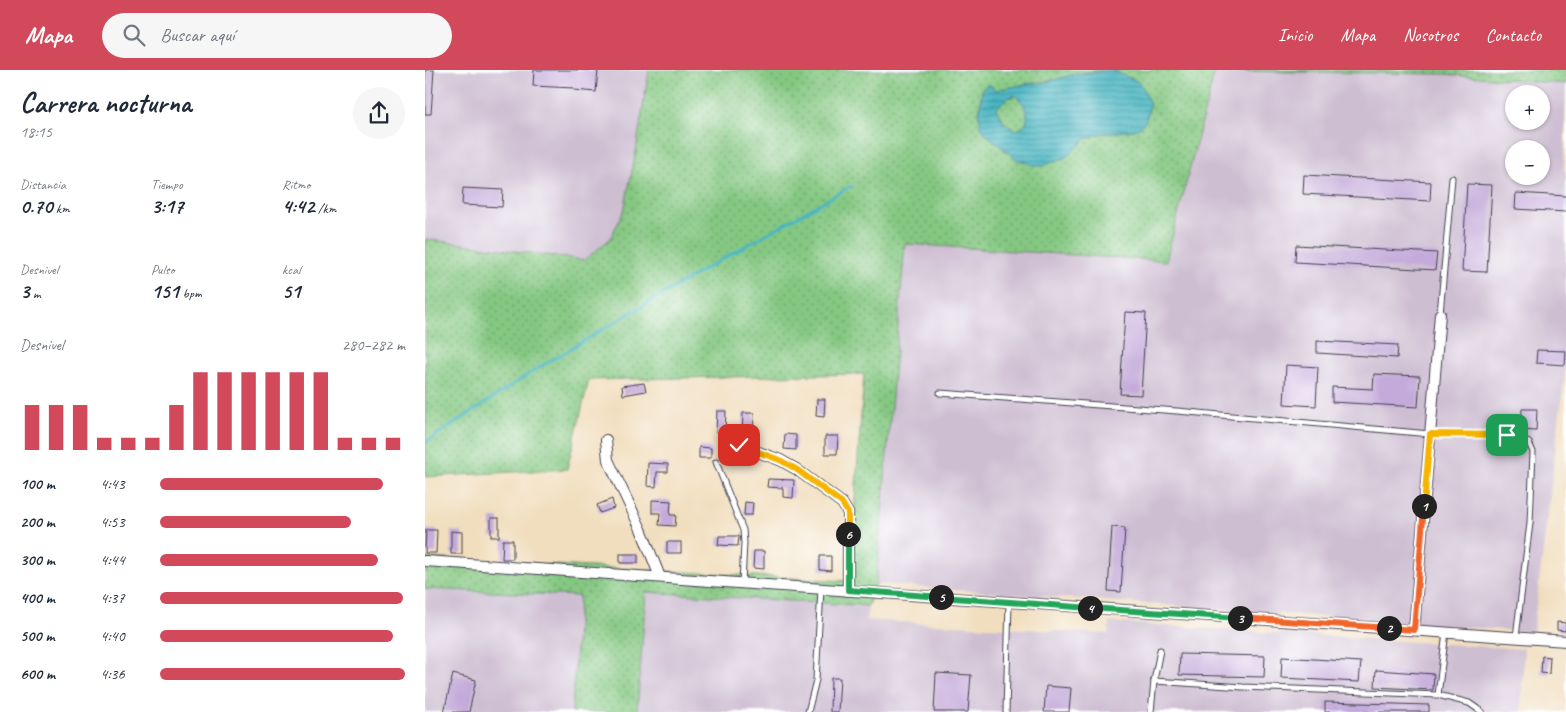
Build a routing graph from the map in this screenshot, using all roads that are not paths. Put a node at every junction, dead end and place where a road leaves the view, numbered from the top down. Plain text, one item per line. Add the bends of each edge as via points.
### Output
1 (1452, 178) dead end
2 (1440, 314) joint
3 (940, 393) dead end
4 (1430, 434) junction
5 (606, 440) dead end
6 (739, 445) dead end
7 (716, 462) dead end
8 (425, 561) edge
9 (660, 577) junction
10 (742, 583) junction
11 (821, 589) junction
12 (848, 590) junction
13 (1009, 602) junction
14 (1414, 630) junction
15 (1446, 632) junction
16 (1516, 637) junction
17 (1566, 641) edge
18 (1159, 650) dead end
19 (1154, 681) junction
20 (1438, 695) junction
21 (808, 712) edge
22 (1006, 712) edge
23 (1151, 712) edge
24 (1482, 712) edge

1 - 2 lane
2 - 4 street
3 - 4 lane
4 - 14 street
4 - 16 lane via 1507,435 1529,443 1533,452 1530,523
5 - 9 street via 608,460
6 - 12 street via 796,469 846,508
7 - 10 lane via 743,530
8 - 9 street
9 - 10 street
10 - 11 street
11 - 12 street
11 - 21 lane via 816,680
12 - 13 street
13 - 14 street
13 - 22 lane
14 - 15 street
15 - 16 street
15 - 20 lane
16 - 17 street
18 - 19 lane
19 - 20 lane
19 - 23 lane
20 - 24 lane via 1469,703

